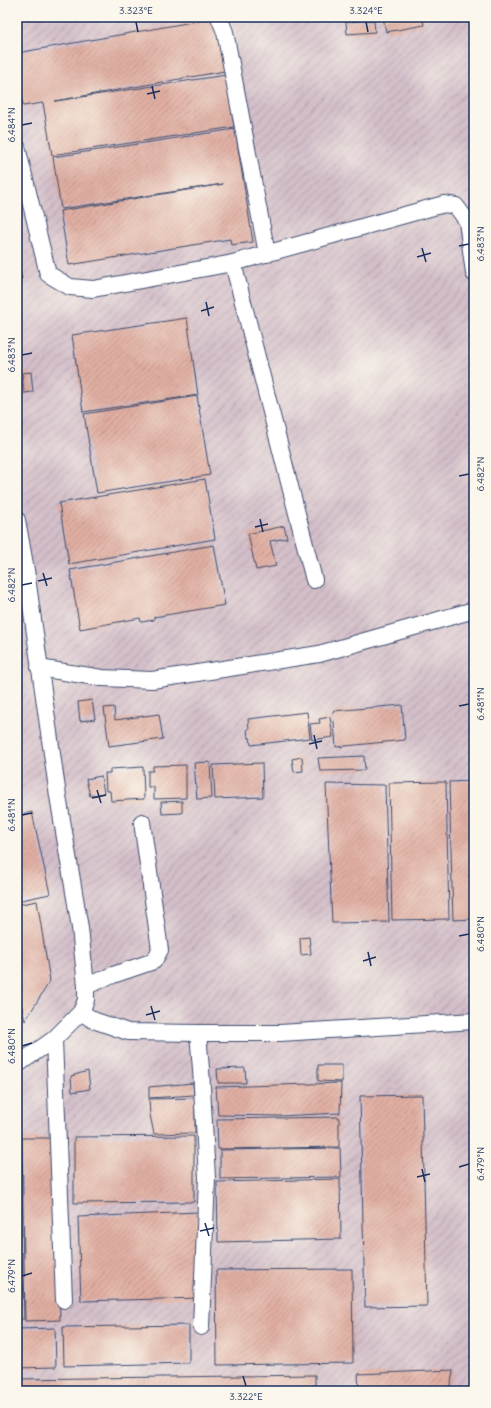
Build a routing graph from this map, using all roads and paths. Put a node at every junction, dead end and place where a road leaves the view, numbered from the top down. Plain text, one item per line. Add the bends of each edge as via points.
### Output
1 (219, 17) edge
2 (17, 147) edge
3 (267, 254) junction
4 (233, 263) junction
5 (474, 273) edge
6 (17, 520) edge
7 (314, 580) dead end
8 (474, 610) edge
9 (39, 668) junction
10 (142, 822) dead end
11 (86, 986) junction
12 (81, 1012) junction
13 (474, 1021) edge
14 (198, 1033) junction
15 (54, 1039) junction
16 (17, 1065) edge
17 (64, 1300) dead end
18 (201, 1327) dead end

1 - 3 street via 225,32
2 - 4 street via 48,274 70,287 93,289
3 - 4 street
3 - 5 street via 444,204 456,206 467,222
4 - 7 street
6 - 9 street
8 - 9 street via 319,654 152,680 102,678
9 - 11 street via 80,928
10 - 11 street via 160,950 154,961
11 - 12 street via 86,1000
12 - 14 street via 93,1020 128,1032
12 - 15 street
13 - 14 street via 280,1033
14 - 18 street via 207,1178
15 - 16 street
15 - 17 street

